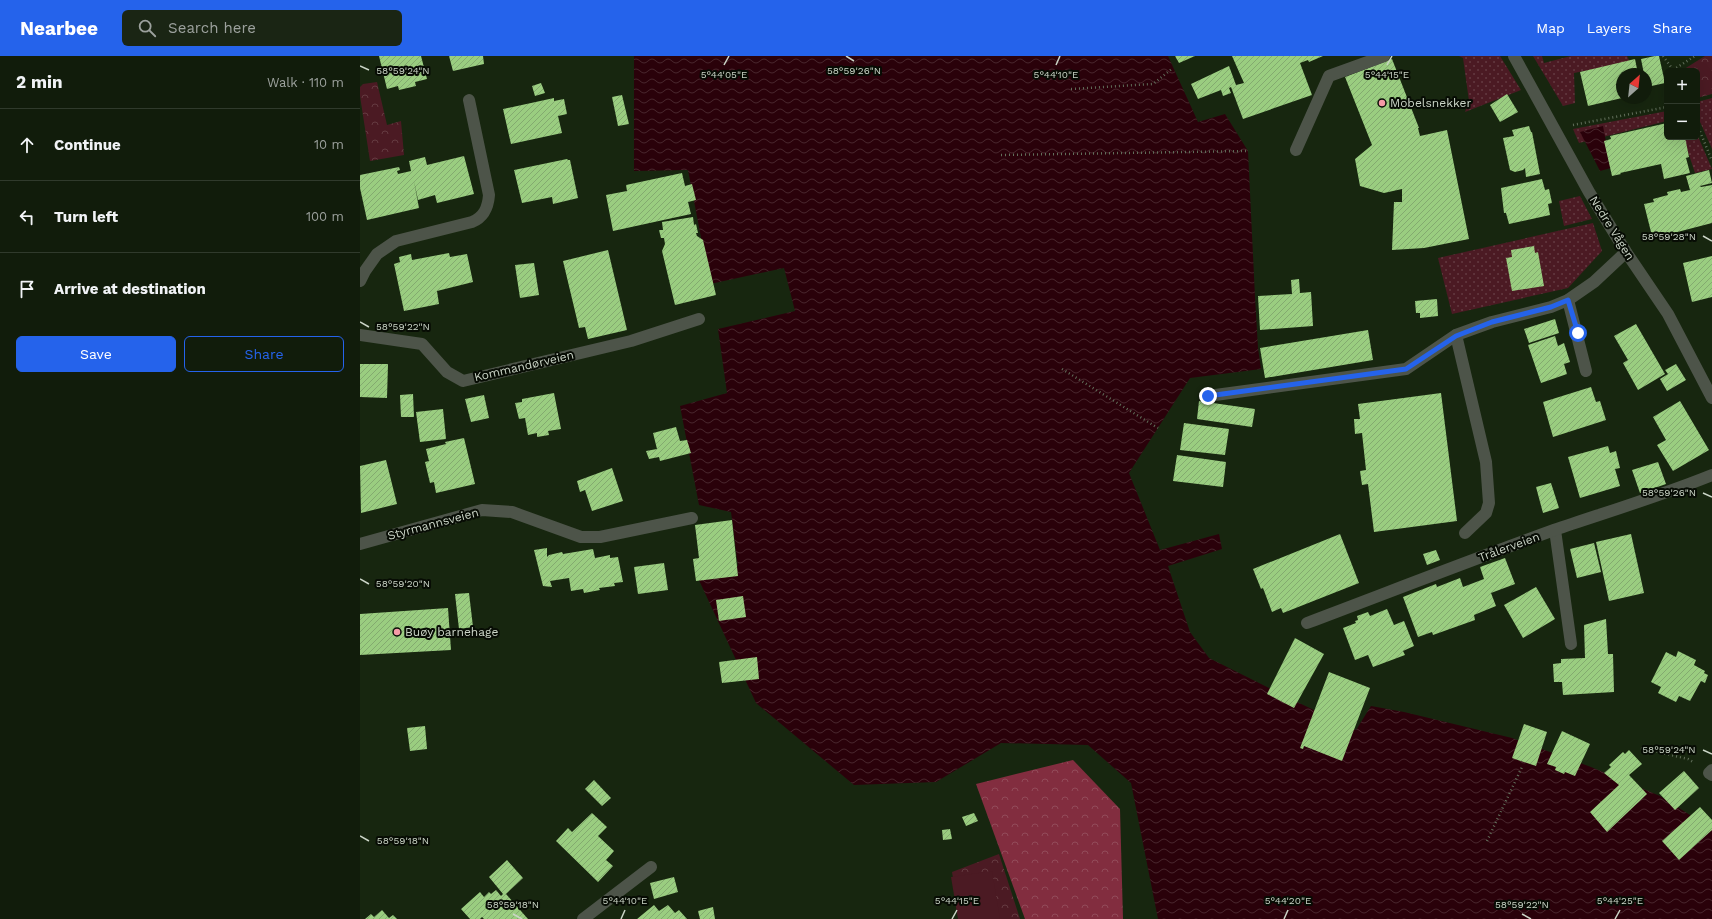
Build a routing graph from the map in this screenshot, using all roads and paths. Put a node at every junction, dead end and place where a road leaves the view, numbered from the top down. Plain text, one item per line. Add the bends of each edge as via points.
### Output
1 (1384, 56) edge
2 (1514, 56) edge
3 (1663, 56) edge
4 (1695, 56) edge
5 (1173, 68) dead end
6 (1672, 68) edge
7 (1677, 68) edge
8 (1071, 88) dead end
9 (469, 100) dead end
10 (1664, 108) edge
11 (1555, 129) junction
12 (1700, 131) edge
13 (1296, 150) dead end
14 (1248, 151) dead end
15 (1001, 155) dead end
16 (1712, 161) edge
17 (1626, 252) junction
18 (360, 281) edge
19 (1568, 300) junction
20 (699, 319) dead end
21 (360, 335) edge
22 (1456, 336) junction
23 (1062, 369) dead end
24 (1586, 371) dead end
25 (1208, 396) dead end
26 (1712, 398) edge
27 (1158, 428) dead end
28 (1712, 475) edge
29 (692, 518) dead end
30 (1555, 530) junction
31 (1465, 533) dead end
32 (360, 544) edge
33 (1307, 623) dead end
34 (1571, 644) dead end
35 (1641, 748) dead end
36 (1522, 766) dead end
37 (1711, 773) edge
38 (1487, 840) dead end
39 (651, 867) dead end
40 (583, 919) edge

1 - 13 street via 1329,76
2 - 11 street, Nedre Vågen
3 - 6 path
4 - 7 path
5 - 8 path via 1153,84
9 - 18 street via 489,195 484,214 472,222 396,241 378,254 364,271
10 - 11 path
11 - 17 street, Nedre Vågen via 1589,192
12 - 16 path
14 - 15 path
17 - 19 street via 1594,282
17 - 26 street, Nedre Vågen via 1668,314
19 - 22 street via 1492,322
19 - 24 street
20 - 21 street, Kommandørveien via 631,341 463,381 447,372 422,344
22 - 25 street via 1406,369
22 - 31 street via 1486,462 1489,503 1486,513
23 - 27 path
28 - 30 street, Trålerveien via 1644,501
29 - 32 street, Styrmannsveien via 600,537 581,537 512,512 482,510
30 - 33 street, Trålerveien
30 - 34 street
35 - 37 path via 1688,759
36 - 38 path
39 - 40 street

